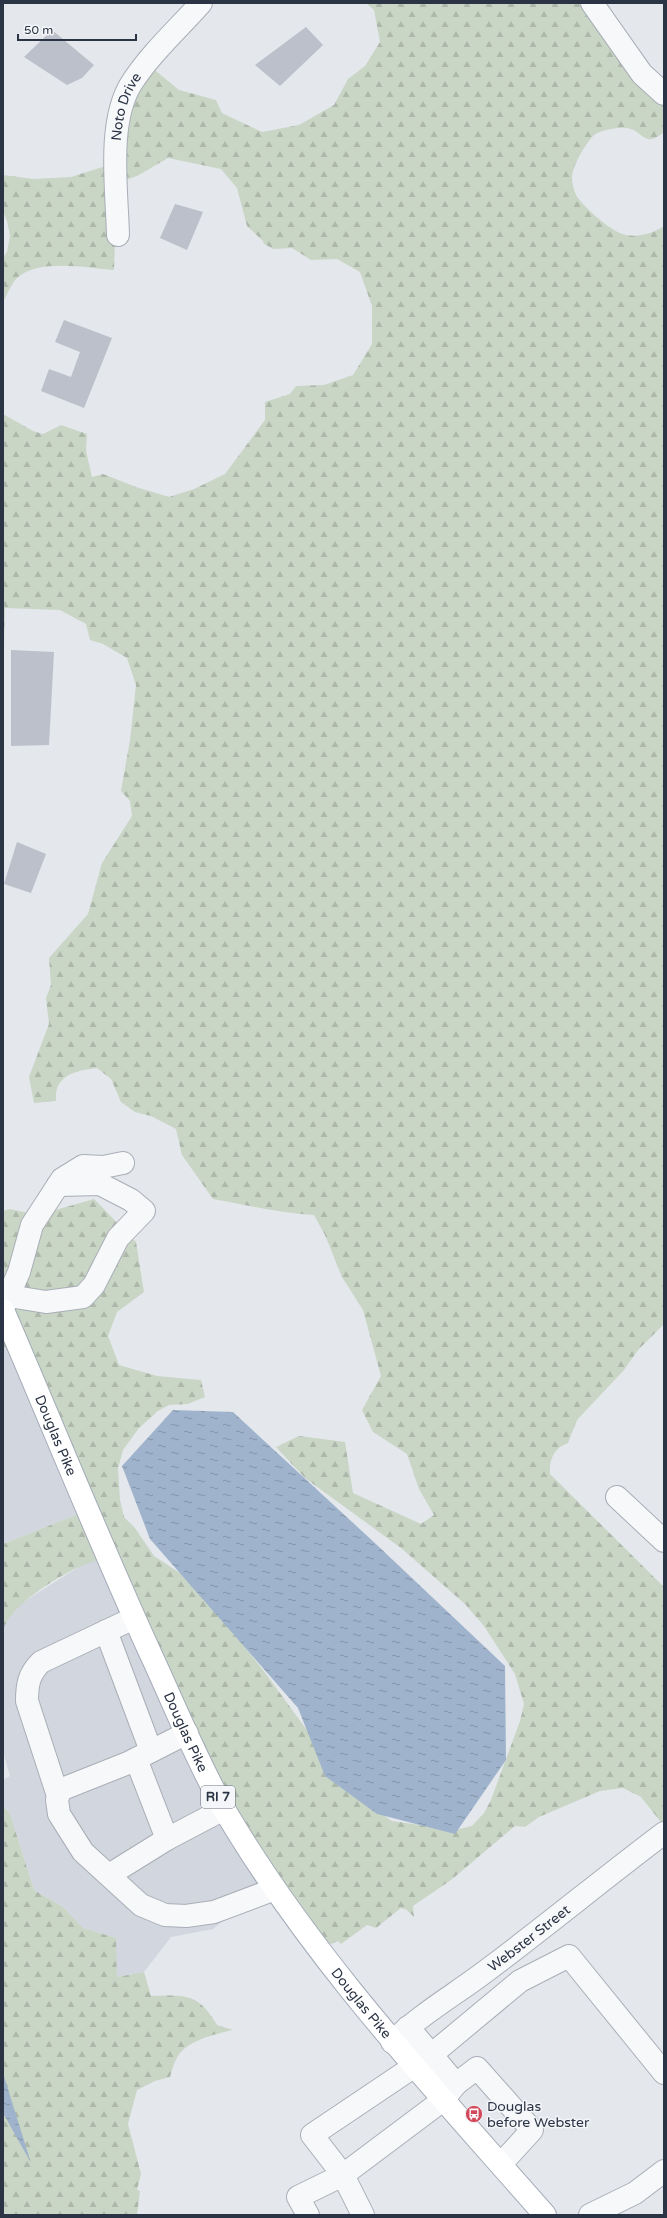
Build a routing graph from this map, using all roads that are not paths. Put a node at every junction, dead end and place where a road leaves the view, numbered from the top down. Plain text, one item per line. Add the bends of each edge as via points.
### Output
1 (201, 3) edge
2 (592, 3) edge
3 (664, 94) edge
4 (118, 235) dead end
5 (123, 1163) dead end
6 (58, 1185) junction
7 (5, 1305) edge
8 (617, 1497) dead end
9 (664, 1541) edge
10 (134, 1618) junction
11 (106, 1631) junction
12 (187, 1733) junction
13 (144, 1755) junction
14 (58, 1796) junction
15 (224, 1809) junction
16 (664, 1832) edge
17 (167, 1839) junction
18 (109, 1875) junction
19 (275, 1889) junction
20 (408, 2027) junction
21 (392, 2042) junction
22 (423, 2061) junction
23 (664, 2073) edge
24 (449, 2092) junction
25 (501, 2164) junction
26 (664, 2171) edge
27 (343, 2175) junction
28 (545, 2214) edge
29 (308, 2215) edge
30 (364, 2215) edge
31 (590, 2215) edge

1 - 4 street, Noto Drive via 144,66 123,101 119,118 116,163
2 - 3 street via 642,74
5 - 6 street via 103,1167 83,1166 62,1179
6 - 7 street via 32,1225 19,1272
6 - 7 street via 100,1184 131,1200 144,1211 118,1238 94,1285 83,1297
7 - 10 main road, Douglas Pike / RI 7
8 - 9 street
10 - 11 street
10 - 12 main road, Douglas Pike / RI 7
11 - 13 street
11 - 14 street via 41,1662 32,1671 27,1685 27,1701
12 - 13 street
12 - 15 main road, Douglas Pike / RI 7
13 - 14 street via 60,1790
13 - 17 street
14 - 18 street via 59,1814 67,1828 83,1852
15 - 17 street
15 - 19 main road, Douglas Pike / RI 7
16 - 20 street, Webster Street via 494,1966
17 - 18 street
18 - 19 street via 141,1905 165,1915 186,1916 214,1912
19 - 21 main road, Douglas Pike / RI 7 via 332,1969
20 - 21 street, Webster Street
20 - 22 street
21 - 22 main road, Douglas Pike / RI 7
22 - 23 street via 520,1981 569,1956
22 - 24 main road, Douglas Pike / RI 7
22 - 27 street via 312,2135
24 - 25 main road, Douglas Pike / RI 7
24 - 25 street via 477,2068 532,2130
24 - 27 street
25 - 28 main road, Douglas Pike / RI 7
26 - 31 street via 635,2193
27 - 29 street via 298,2196
27 - 30 street

